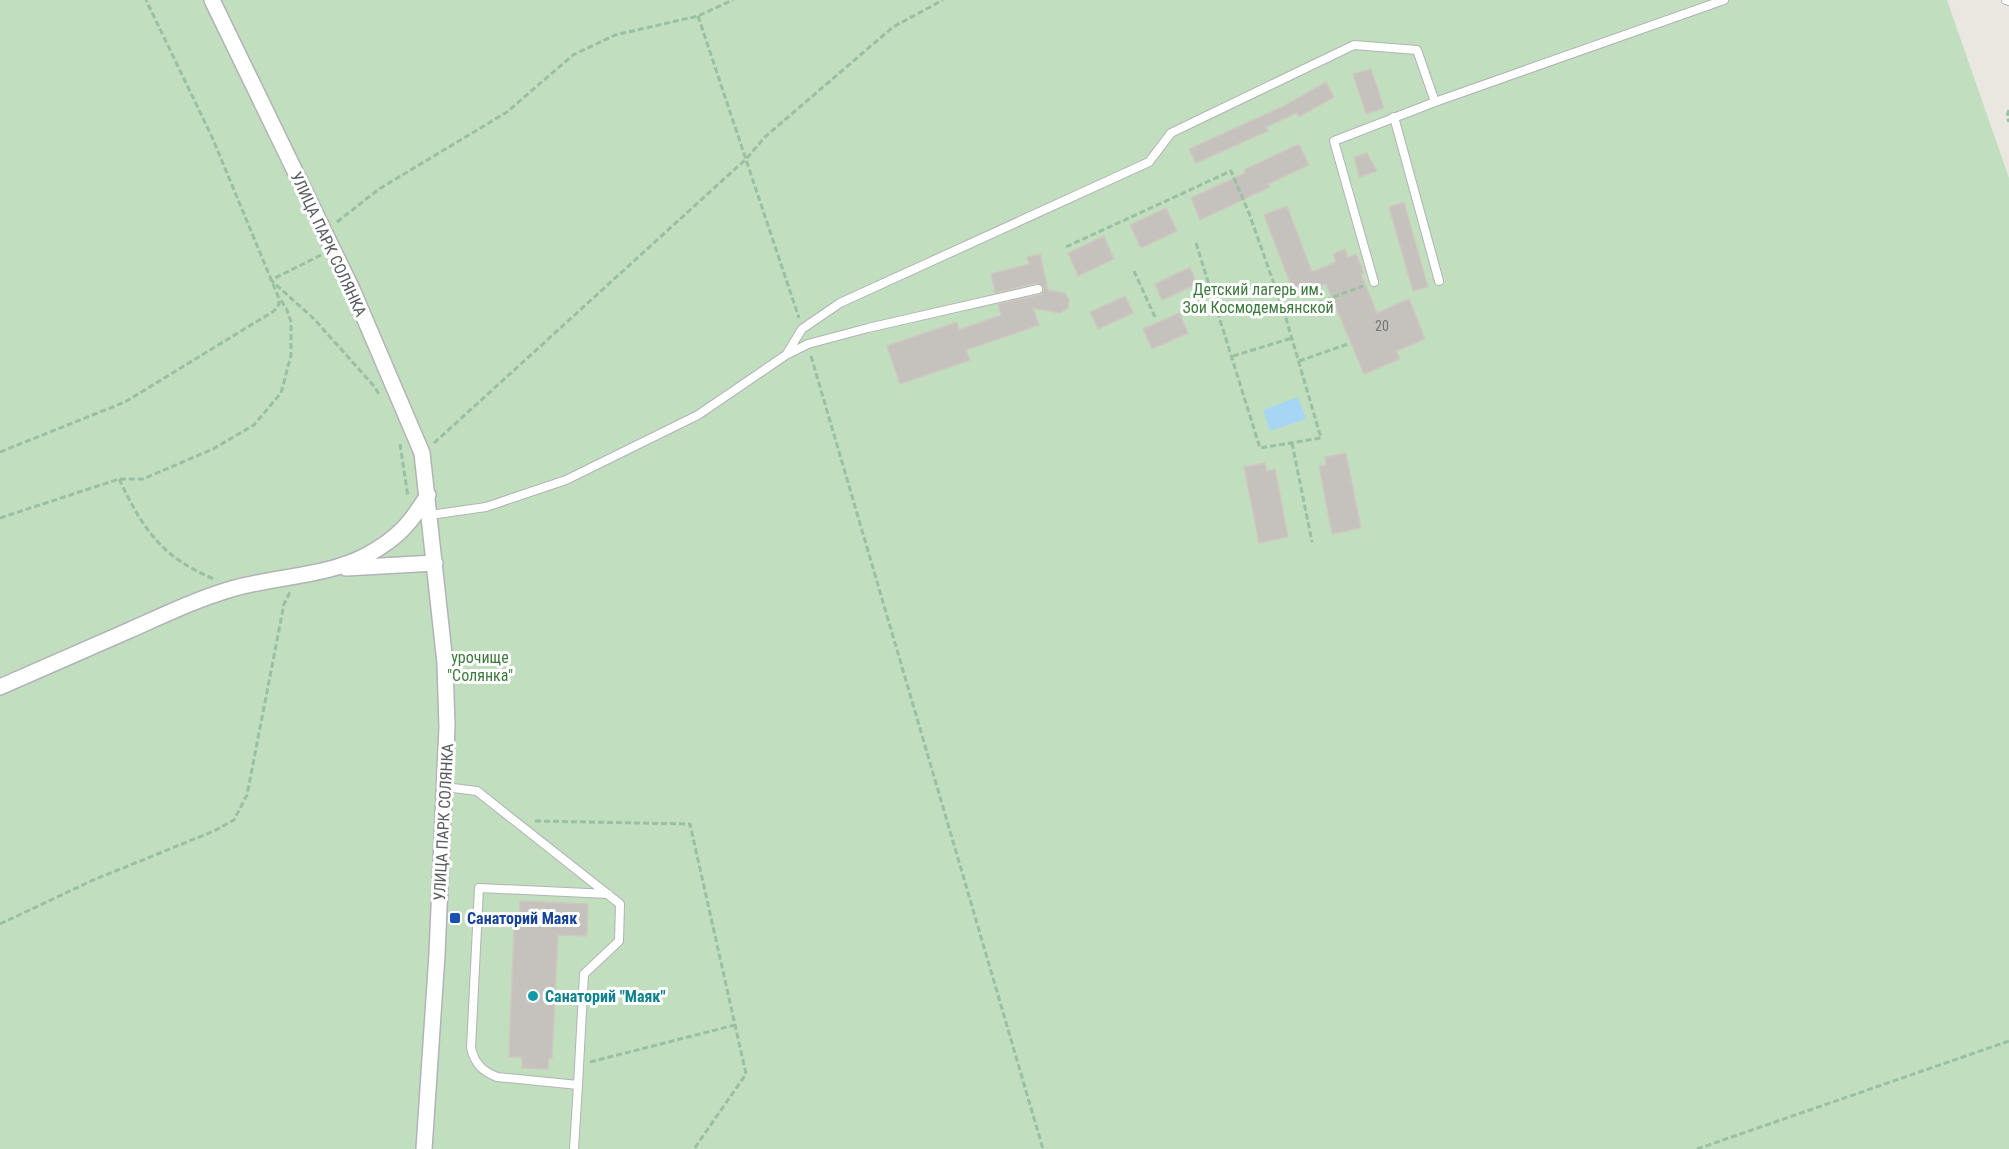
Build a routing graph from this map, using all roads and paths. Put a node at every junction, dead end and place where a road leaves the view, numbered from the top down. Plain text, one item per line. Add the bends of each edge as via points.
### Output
1 (146, 0) edge
2 (212, 0) edge
3 (733, 0) edge
4 (942, 0) edge
5 (1724, 0) edge
6 (698, 16) junction
7 (1435, 102) junction
8 (2009, 110) edge
9 (1394, 117) junction
10 (2009, 122) edge
11 (747, 159) junction
12 (324, 231) junction
13 (1196, 243) dead end
14 (1066, 246) dead end
15 (333, 248) junction
16 (1134, 271) dead end
17 (1439, 281) dead end
18 (1374, 282) joint
19 (1038, 289) dead end
20 (278, 296) junction
21 (1285, 315) junction
22 (1155, 317) dead end
23 (802, 329) junction
24 (1292, 338) junction
25 (808, 344) junction
26 (1348, 344) dead end
27 (786, 355) junction
28 (1232, 356) junction
29 (1299, 361) junction
30 (382, 400) dead end
31 (399, 439) dead end
32 (1292, 443) junction
33 (0, 452) edge
34 (422, 453) junction
35 (119, 479) junction
36 (428, 495) junction
37 (430, 514) junction
38 (0, 518) edge
39 (411, 522) junction
40 (1312, 542) dead end
41 (435, 563) junction
42 (334, 569) junction
43 (298, 574) junction
44 (234, 588) junction
45 (0, 687) edge
46 (445, 788) junction
47 (515, 820) junction
48 (608, 894) junction
49 (0, 924) edge
50 (735, 1025) junction
51 (2009, 1041) edge
52 (579, 1065) junction
53 (578, 1085) junction
54 (424, 1149) edge
55 (574, 1149) edge
56 (694, 1149) edge
57 (1043, 1149) edge
58 (1697, 1149) edge

1 - 20 path via 212,137
2 - 12 street, УЛИЦА ПАРК СОЛЯНКА
3 - 6 path
4 - 11 path via 893,27 766,136
5 - 7 lane
6 - 11 path
6 - 12 path via 615,34 573,55 507,112 379,189
7 - 9 lane
7 - 23 lane via 1418,50 1354,45 1171,133 1149,162 840,303
8 - 10 path
9 - 17 lane
9 - 18 lane via 1334,141
11 - 23 path
11 - 34 path
12 - 15 street, УЛИЦА ПАРК СОЛЯНКА
13 - 28 path
14 - 21 path via 1231,171
15 - 30 path via 271,280 314,319
15 - 34 street, УЛИЦА ПАРК СОЛЯНКА
16 - 22 path
18 - 21 path
19 - 25 lane
20 - 33 path via 279,304 274,311 125,402
20 - 35 path via 291,322 291,355 280,393 254,425 213,449 143,479
21 - 24 path
23 - 27 lane
24 - 28 path
24 - 29 path
25 - 27 lane
25 - 57 path
26 - 29 path
27 - 37 lane via 698,416 566,480 486,507
28 - 32 path via 1260,448
29 - 32 path via 1322,438
31 - 39 path
32 - 40 path
34 - 36 street, УЛИЦА ПАРК СОЛЯНКА
35 - 38 path
35 - 44 path via 146,530 167,552 199,573
36 - 37 street, УЛИЦА ПАРК СОЛЯНКА
36 - 39 street
37 - 41 street, УЛИЦА ПАРК СОЛЯНКА
39 - 42 street via 374,551
41 - 42 street
41 - 46 street, УЛИЦА ПАРК СОЛЯНКА via 445,663
42 - 43 street
43 - 44 street
43 - 49 path via 284,604 247,795 234,820
44 - 45 street
46 - 47 lane via 477,791
46 - 54 street, УЛИЦА ПАРК СОЛЯНКА
47 - 48 lane
47 - 50 path via 690,824
48 - 52 lane via 620,904 619,941 584,974
48 - 53 lane via 479,888 471,1048 474,1058 479,1067 497,1077
50 - 52 path
50 - 56 path via 746,1074
51 - 58 path
52 - 53 lane
53 - 55 lane

